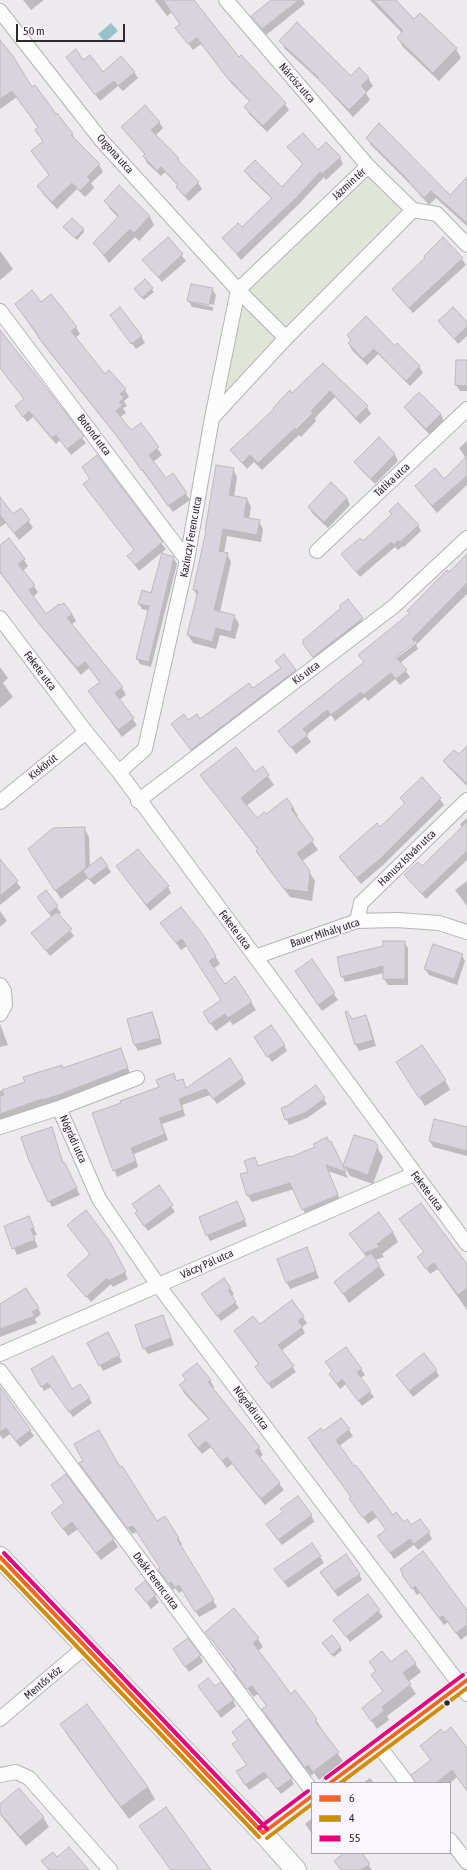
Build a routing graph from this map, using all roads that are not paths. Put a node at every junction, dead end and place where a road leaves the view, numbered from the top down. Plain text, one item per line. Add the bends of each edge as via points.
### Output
1 (226, 0) edge
2 (0, 11) edge
3 (368, 166) junction
4 (414, 210) junction
5 (467, 245) edge
6 (238, 290) junction
7 (0, 311) edge
8 (286, 338) junction
9 (467, 409) edge
10 (212, 418) junction
11 (467, 538) edge
12 (317, 550) dead end
13 (187, 560) junction
14 (0, 618) edge
15 (86, 732) junction
16 (119, 772) junction
17 (467, 800) edge
18 (138, 801) junction
19 (0, 802) edge
20 (357, 921) junction
21 (467, 932) edge
22 (255, 957) junction
23 (0, 985) edge
24 (0, 1014) edge
25 (137, 1078) dead end
26 (59, 1108) junction
27 (0, 1127) edge
28 (414, 1174) junction
29 (466, 1241) edge
30 (158, 1285) junction
31 (0, 1354) edge
32 (0, 1370) edge
33 (0, 1558) edge
34 (86, 1647) junction
35 (465, 1686) edge
36 (0, 1719) edge
37 (379, 1746) junction
38 (0, 1775) edge
39 (331, 1782) edge
40 (406, 1782) edge
41 (311, 1789) edge
42 (311, 1797) edge
43 (263, 1833) junction
44 (451, 1841) edge
45 (467, 1862) edge
46 (110, 1870) edge
47 (296, 1870) edge

1 - 3 street, Nárcisz utca
2 - 6 street, Orgona utca via 102,141
3 - 4 street, Jázmin tér
3 - 6 street, Jázmin tér
4 - 5 street via 437,214
4 - 8 street
6 - 8 street
6 - 10 street, Kazinczy Ferenc utca
7 - 13 street, Botond utca
8 - 10 street
9 - 12 street, Tátika utca
10 - 13 street, Kazinczy Ferenc utca
11 - 18 street, Kis utca via 393,607
13 - 16 street, Kazinczy Ferenc utca via 145,749
14 - 15 street, Fekete utca
15 - 16 street, Fekete utca
15 - 19 street, Kiskörút
16 - 18 street, Fekete utca
17 - 20 street, Hanusz István utca via 361,903
18 - 22 street, Fekete utca
20 - 21 street, Bauer Mihály utca via 439,923
20 - 22 street, Bauer Mihály utca
22 - 28 street, Fekete utca
23 - 24 street via 4,991 5,1005
25 - 26 street
26 - 27 street
26 - 30 street, Nógrádi utca via 99,1199
28 - 29 street, Fekete utca
28 - 30 street, Váczy Pál utca
30 - 31 street, Váczy Pál utca
30 - 35 street, Nógrádi utca
32 - 41 street, Deák Ferenc utca
33 - 34 street
34 - 36 street, Mentős köz
34 - 43 street
35 - 37 street
37 - 39 street
37 - 40 street
38 - 46 street via 16,1772 29,1778
42 - 43 street
43 - 47 street
44 - 45 street

